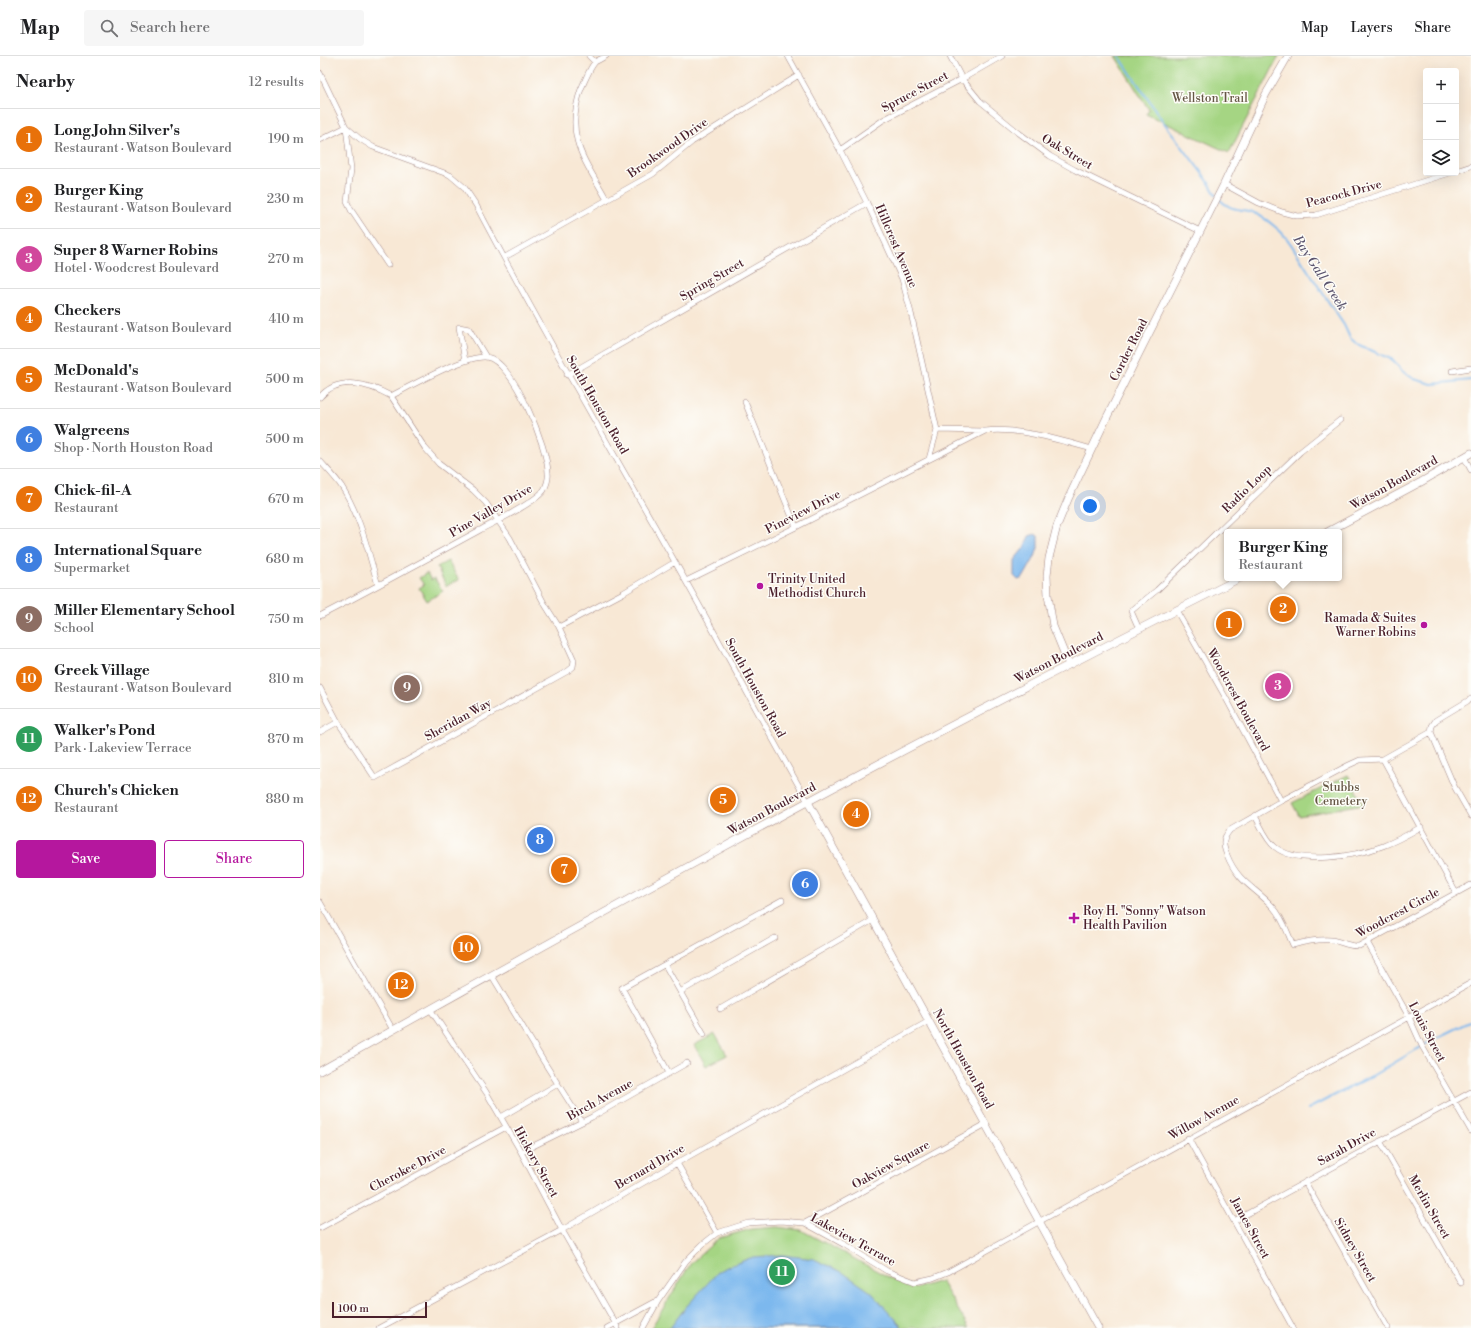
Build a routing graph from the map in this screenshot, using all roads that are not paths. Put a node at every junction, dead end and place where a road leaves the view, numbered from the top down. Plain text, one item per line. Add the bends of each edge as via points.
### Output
1 (589, 56) edge
2 (606, 56) edge
3 (788, 56) edge
4 (950, 56) edge
5 (1002, 56) edge
6 (1288, 56) edge
7 (595, 62) junction
8 (320, 73) edge
9 (799, 75) junction
10 (962, 79) junction
11 (346, 127) junction
12 (320, 140) edge
13 (840, 150) junction
14 (1471, 166) edge
15 (1459, 170) edge
16 (1440, 176) edge
17 (1224, 184) junction
18 (607, 200) junction
19 (866, 203) junction
20 (1200, 231) junction
21 (505, 257) junction
22 (388, 265) dead end
23 (486, 357) junction
24 (465, 361) junction
25 (1471, 368) edge
26 (1452, 372) dead end
27 (567, 375) junction
28 (391, 396) junction
29 (320, 397) edge
30 (745, 402) dead end
31 (1340, 420) dead end
32 (937, 430) junction
33 (985, 431) junction
34 (1092, 449) junction
35 (1471, 453) edge
36 (1464, 457) junction
37 (929, 459) junction
38 (320, 461) edge
39 (1471, 470) edge
40 (498, 520) junction
41 (796, 527) junction
42 (1332, 529) edge
43 (675, 562) junction
44 (686, 581) junction
45 (1234, 581) edge
46 (378, 585) junction
47 (1176, 610) junction
48 (320, 616) edge
49 (559, 627) junction
50 (1139, 629) junction
51 (1070, 666) junction
52 (320, 688) edge
53 (1471, 699) edge
54 (338, 722) junction
55 (320, 732) edge
56 (1431, 732) junction
57 (1383, 758) junction
58 (1281, 800) junction
59 (808, 802) junction
60 (1255, 816) junction
61 (1471, 816) edge
62 (1421, 827) junction
63 (1471, 885) edge
64 (1456, 893) junction
65 (782, 900) dead end
66 (320, 902) edge
67 (873, 920) junction
68 (775, 938) dead end
69 (1367, 942) junction
70 (665, 965) junction
71 (492, 976) junction
72 (1471, 983) edge
73 (680, 992) junction
74 (430, 1009) junction
75 (720, 1009) dead end
76 (1408, 1018) junction
77 (929, 1021) junction
78 (394, 1030) junction
79 (704, 1034) dead end
80 (687, 1063) dead end
81 (320, 1071) edge
82 (669, 1073) junction
83 (558, 1084) junction
84 (1471, 1092) edge
85 (1454, 1101) junction
86 (501, 1117) junction
87 (582, 1122) junction
88 (986, 1124) junction
89 (506, 1127) junction
90 (1471, 1131) edge
91 (1188, 1138) junction
92 (1380, 1140) junction
93 (521, 1152) junction
94 (677, 1163) junction
95 (1305, 1182) junction
96 (1040, 1221) junction
97 (1234, 1221) junction
98 (805, 1223) junction
99 (320, 1228) edge
100 (562, 1230) junction
101 (717, 1233) junction
102 (948, 1272) joint
103 (1461, 1283) dead end
104 (658, 1301) junction
105 (616, 1326) edge
106 (379, 1328) edge
107 (608, 1328) edge
108 (643, 1328) edge
109 (1098, 1328) edge
110 (1294, 1328) edge
111 (1388, 1328) edge

1 - 7 street
2 - 7 street
3 - 9 street, Hillcrest Avenue
4 - 10 street, Oak Street
5 - 10 street, Spruce Street
6 - 17 street, Corder Road via 1266,94
7 - 18 street via 578,99 574,129 585,165
8 - 11 street, South Houston Road
9 - 13 street, Hillcrest Avenue
9 - 18 street, Brookwood Drive via 692,142 653,174
10 - 13 street, Spruce Street via 883,120
10 - 20 street, Oak Street via 980,101 1050,156
11 - 12 street
11 - 21 street, South Houston Road via 373,147 450,175 464,188 476,205
11 - 22 street via 351,169 347,202
13 - 19 street, Hillcrest Avenue
14 - 15 street
16 - 17 street, Peacock Drive via 1316,215 1297,216 1259,203
17 - 20 street, Corder Road
18 - 21 street, Brookwood Drive
19 - 27 street, Spring Street
19 - 32 street, Hillcrest Avenue via 902,279
20 - 34 street, Corder Road
21 - 27 street, South Houston Road
23 - 24 street
23 - 24 street via 469,329 459,327
23 - 40 street, Pine Valley Drive via 499,363 521,392 544,447 548,471 548,481 544,490 536,498
24 - 28 street
25 - 26 street
27 - 43 street, South Houston Road
28 - 29 street via 377,388 356,383 338,384
28 - 40 street, Sheridan Way via 425,448 439,464 473,490
30 - 41 street
31 - 50 street, Radio Loop via 1300,452 1157,590 1131,611
32 - 33 street
32 - 37 street, Hillcrest Avenue
33 - 34 street via 999,429
33 - 37 street, Pineview Drive
34 - 51 street, Corder Road via 1057,526 1049,558 1051,614
35 - 36 street, Watson Boulevard
36 - 39 street
36 - 42 street, Watson Boulevard
37 - 41 street, Pineview Drive
38 - 46 street via 342,486 356,514
40 - 46 street, Pine Valley Drive
40 - 49 street, Sheridan Way
41 - 44 street, Pineview Drive
43 - 44 street, South Houston Road
43 - 49 street
44 - 59 street, South Houston Road
45 - 47 street, Watson Boulevard
46 - 48 street, Pine Valley Drive
47 - 50 street, Watson Boulevard
47 - 58 street, Woodcrest Boulevard
49 - 54 street, Sheridan Way via 574,660 573,667 375,778
50 - 51 street, Watson Boulevard
51 - 59 street, Watson Boulevard
52 - 54 street
53 - 56 street via 1436,720
54 - 55 street
56 - 57 street
56 - 61 street via 1454,786
57 - 58 street, Woodcrest Circle via 1360,760
57 - 62 street, Woodcrest Circle
58 - 60 street, Woodcrest Circle
59 - 67 street, North Houston Road
59 - 71 street, Watson Boulevard
60 - 62 street via 1274,846 1283,852 1308,858 1369,851 1398,840
60 - 69 street, Woodcrest Circle via 1230,830 1223,843 1225,851 1238,876 1273,906 1293,945 1330,940 1353,947
62 - 64 street, Woodcrest Circle
63 - 64 street
64 - 69 street, Woodcrest Circle
65 - 70 street
66 - 78 street
67 - 75 street
67 - 77 street, North Houston Road
68 - 73 street
69 - 76 street, Louis Street
70 - 73 street
70 - 82 street via 622,988
71 - 74 street, Watson Boulevard
71 - 83 street
72 - 76 street, Willow Avenue
73 - 79 street
74 - 78 street, Watson Boulevard
74 - 86 street, Hickory Street
76 - 85 street, Louis Street
76 - 91 street, Willow Avenue
77 - 88 street, North Houston Road
77 - 94 street, Bernard Drive
78 - 81 street, Watson Boulevard
80 - 82 street, Birch Avenue
82 - 87 street, Birch Avenue
83 - 86 street
83 - 87 street
84 - 85 street, Sarah Drive
85 - 90 street, Louis Street
85 - 92 street, Sarah Drive
86 - 89 street, Hickory Street
87 - 93 street, Birch Avenue
88 - 96 street, North Houston Road
88 - 98 street, Oakview Square
89 - 93 street, Hickory Street
89 - 99 street, Cherokee Drive
91 - 96 street, Willow Avenue
91 - 97 street, James Street
92 - 95 street, Sarah Drive
92 - 103 street, Merlin Street
93 - 100 street, Hickory Street
94 - 100 street, Bernard Drive
94 - 101 street
95 - 97 street, Sarah Drive
95 - 111 street, Sidney Street
96 - 102 street, Willow Avenue
96 - 109 street, North Houston Road
97 - 110 street, James Street
98 - 101 street, Lakeview Terrace via 748,1223
98 - 102 street, Lakeview Terrace via 887,1271 915,1282
100 - 105 street, Hickory Street
100 - 106 street, Bernard Drive
101 - 104 street, Lakeview Terrace via 686,1261
104 - 105 street, Lakeview Terrace
104 - 108 street, Lakeview Terrace
105 - 107 street

